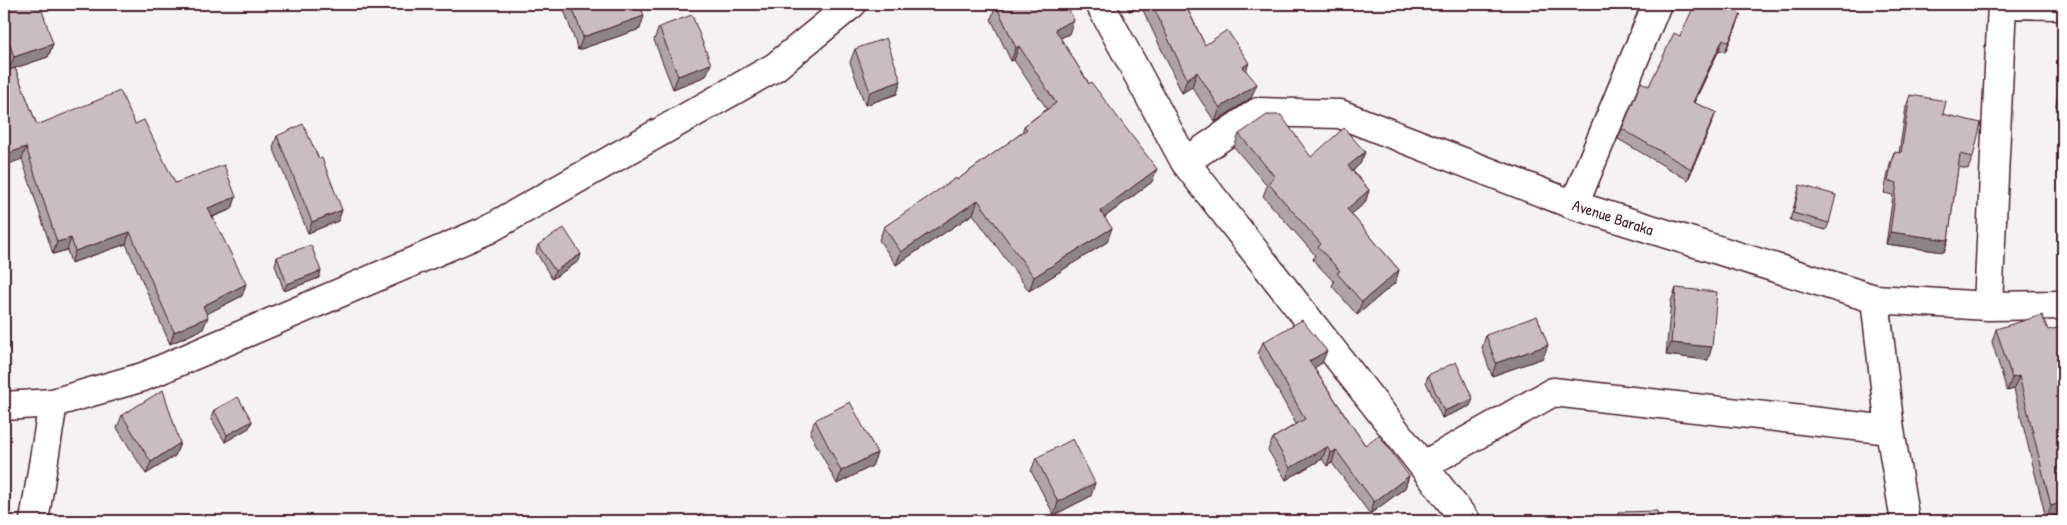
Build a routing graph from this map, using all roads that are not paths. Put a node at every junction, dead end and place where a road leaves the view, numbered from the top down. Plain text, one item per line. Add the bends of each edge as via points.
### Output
1 (852, 4) edge
2 (1100, 4) edge
3 (1657, 4) edge
4 (2002, 4) edge
5 (2063, 5) edge
6 (1185, 162) junction
7 (1574, 205) junction
8 (1875, 299) junction
9 (2063, 305) edge
10 (1988, 306) junction
11 (52, 403) junction
12 (4, 406) edge
13 (1890, 430) junction
14 (1424, 465) junction
15 (34, 521) edge
16 (1466, 521) edge
17 (1905, 521) edge

1 - 11 street via 775,67 486,230 143,377
2 - 6 street
3 - 7 street
4 - 5 street
4 - 10 street
6 - 7 street, Avenue Baraka via 1258,112 1340,114
6 - 14 street
7 - 8 street, Avenue Baraka
8 - 10 street, Avenue Baraka
8 - 13 street
9 - 10 street, Avenue Baraka
11 - 12 street
11 - 15 street
13 - 14 street via 1553,392
13 - 17 street
14 - 16 street

